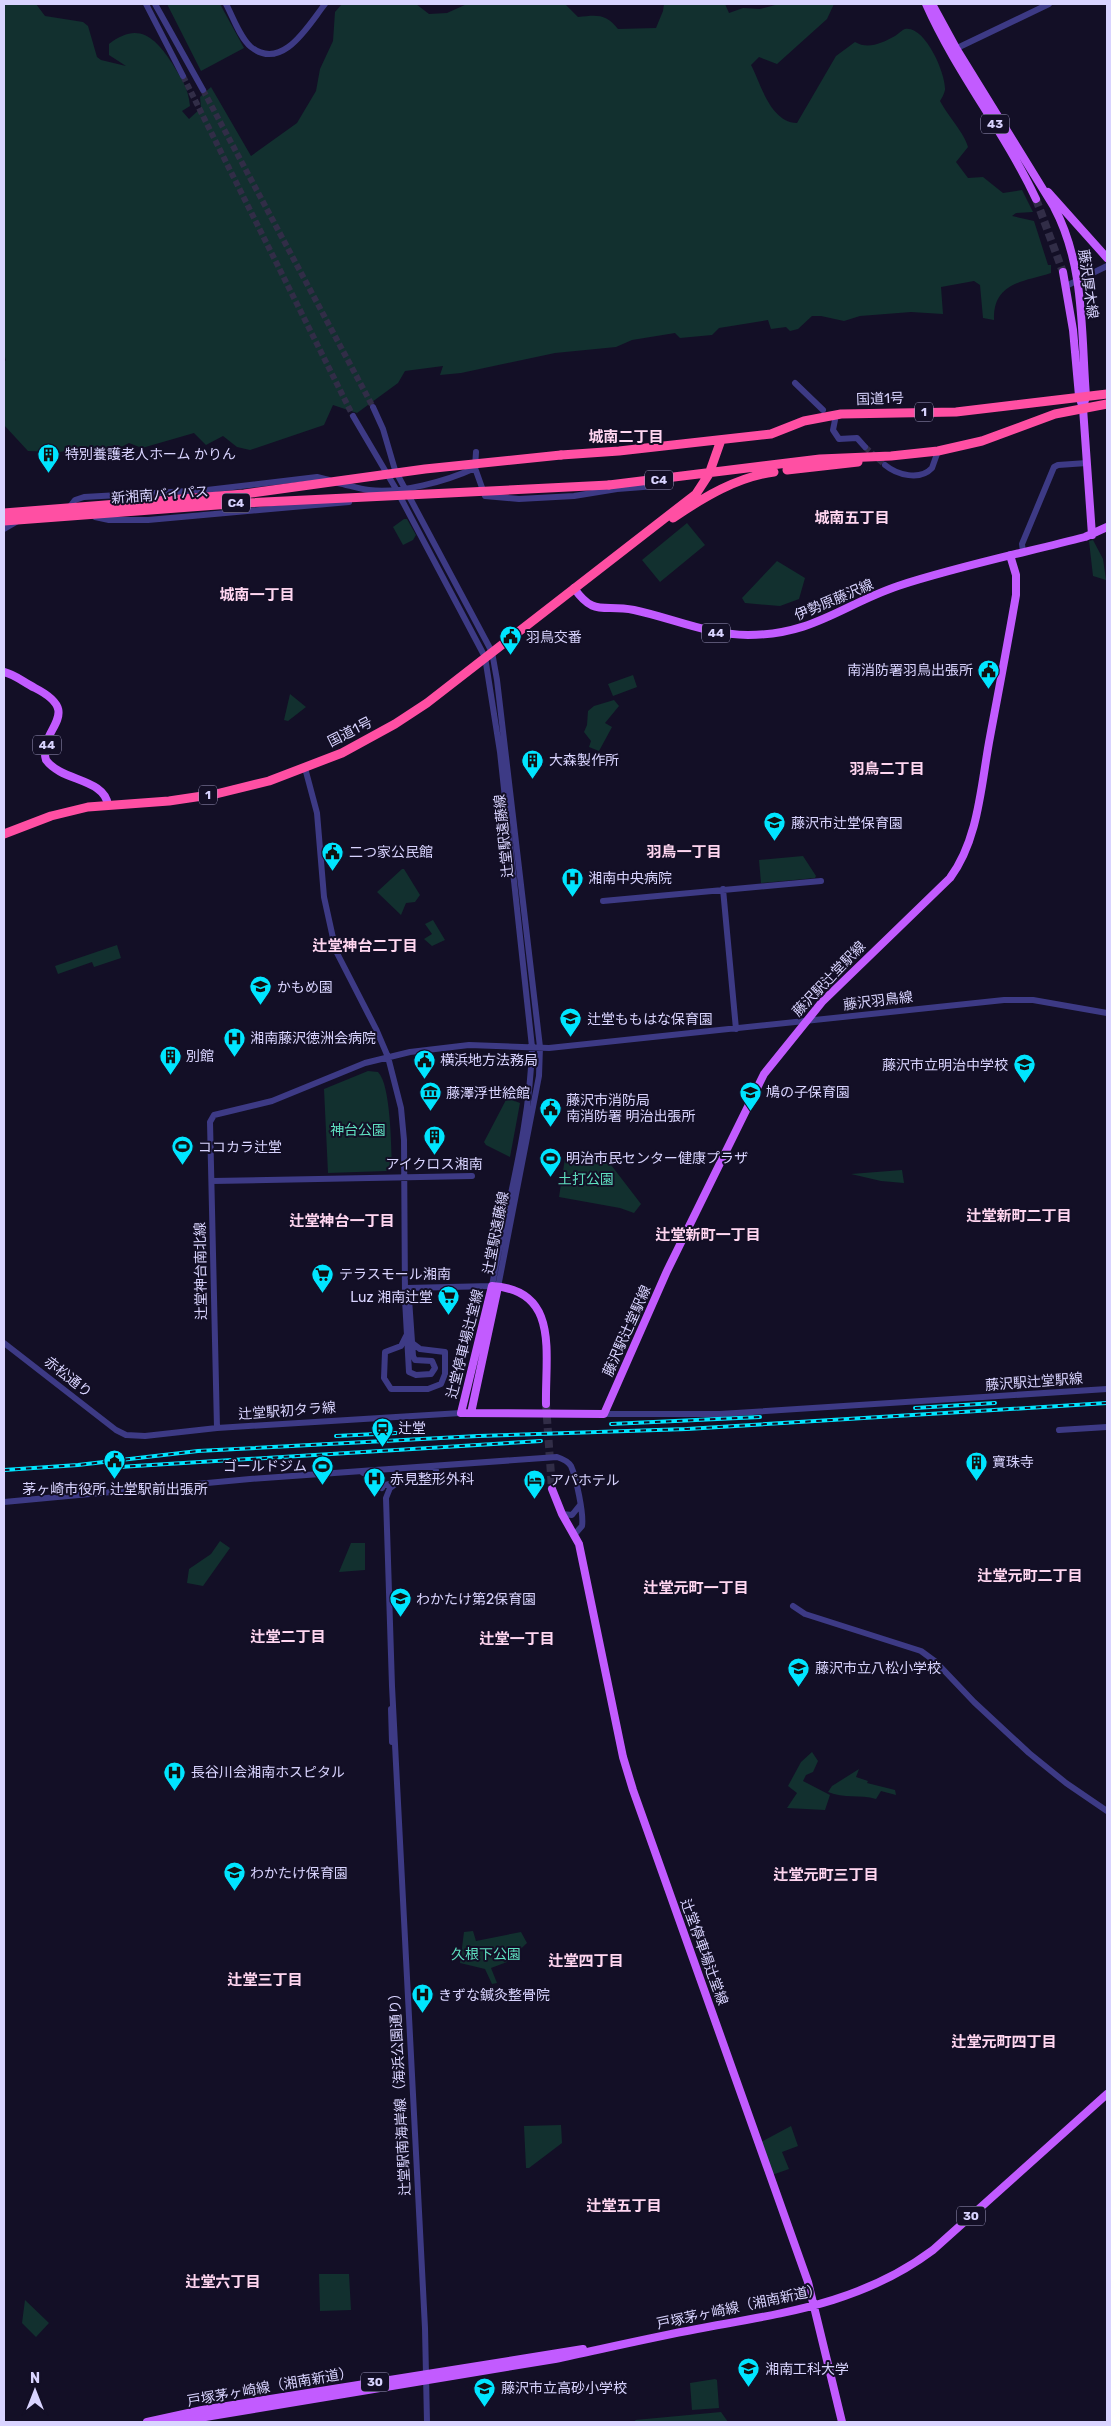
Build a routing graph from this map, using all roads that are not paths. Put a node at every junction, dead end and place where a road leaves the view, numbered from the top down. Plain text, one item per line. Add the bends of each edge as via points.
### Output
1 (146, 4) edge
2 (155, 4) edge
3 (226, 4) edge
4 (325, 4) edge
5 (926, 4) edge
6 (932, 4) edge
7 (1049, 4) edge
8 (953, 50) junction
9 (183, 76) tunnel mouth
10 (203, 90) tunnel mouth
11 (1032, 173) junction
12 (1036, 199) tunnel mouth
13 (1107, 258) edge
14 (1107, 266) edge
15 (1063, 272) tunnel mouth
16 (1078, 280) junction
17 (1066, 286) junction
18 (1076, 348) junction
19 (795, 383) dead end
20 (1107, 394) edge
21 (1083, 396) junction
22 (1107, 404) edge
23 (373, 407) tunnel mouth
24 (1083, 408) junction
25 (823, 410) dead end
26 (353, 416) tunnel mouth
27 (835, 420) dead end
28 (721, 440) junction
29 (865, 447) tunnel mouth
30 (938, 451) junction
31 (476, 452) dead end
32 (891, 456) junction
33 (1087, 463) junction
34 (885, 465) tunnel mouth
35 (475, 468) junction
36 (709, 474) junction
37 (685, 478) junction
38 (669, 485) dead end
39 (405, 488) junction
40 (396, 489) junction
41 (369, 490) junction
42 (688, 498) junction
43 (4, 513) edge
44 (4, 520) edge
45 (1107, 527) edge
46 (4, 528) edge
47 (651, 529) junction
48 (1092, 535) junction
49 (1023, 552) junction
50 (1010, 555) junction
51 (574, 588) junction
52 (489, 655) junction
53 (4, 672) edge
54 (305, 768) junction
55 (108, 805) junction
56 (4, 834) edge
57 (821, 881) dead end
58 (722, 889) junction
59 (603, 901) dead end
60 (1107, 1013) edge
61 (804, 1022) junction
62 (736, 1029) junction
63 (532, 1047) junction
64 (540, 1047) junction
65 (388, 1057) junction
66 (214, 1115) joint
67 (404, 1176) junction
68 (472, 1176) dead end
69 (212, 1181) junction
70 (495, 1287) junction
71 (406, 1288) junction
72 (406, 1335) junction
73 (4, 1343) edge
74 (412, 1343) junction
75 (1107, 1389) edge
76 (546, 1404) tunnel mouth
77 (461, 1413) junction
78 (471, 1413) junction
79 (604, 1414) junction
80 (1107, 1427) edge
81 (218, 1428) junction
82 (116, 1430) joint
83 (1059, 1430) dead end
84 (435, 1466) junction
85 (377, 1470) junction
86 (362, 1472) junction
87 (398, 1482) junction
88 (379, 1484) junction
89 (552, 1489) tunnel mouth
90 (386, 1498) junction
91 (4, 1502) edge
92 (580, 1505) junction
93 (562, 1514) junction
94 (575, 1534) junction
95 (793, 1606) dead end
96 (1107, 1810) edge
97 (1107, 2094) edge
98 (815, 2306) junction
99 (426, 2377) junction
100 (147, 2422) edge
101 (175, 2422) edge
102 (428, 2422) edge
103 (842, 2422) edge

1 - 9 street
2 - 10 street
3 - 4 street via 250,46 268,54 282,52 291,46
5 - 8 main road, 藤沢厚木線 / 43
6 - 8 main road, 藤沢厚木線 / 43
7 - 8 street
8 - 11 main road, 藤沢厚木線 / 43
8 - 12 main road, 藤沢厚木線 / 43
11 - 13 main road, 藤沢厚木線 / 43
11 - 16 main road, 藤沢厚木線 / 43 via 1063,226
14 - 16 street
15 - 17 main road, 藤沢厚木線 / 43
16 - 17 street
16 - 18 main road via 1074,294
16 - 21 main road, 藤沢厚木線 / 43
17 - 18 main road, 藤沢厚木線 / 43
18 - 21 main road, 藤沢厚木線 / 43
19 - 25 street
20 - 21 highway, 国道1号 / 1
21 - 24 main road, 藤沢厚木線 / 43
21 - 28 highway, 国道1号 / 1 via 956,412 841,414 804,421 771,434
22 - 24 highway, 国道1号 / 1
23 - 39 street, 辻堂駅遠藤線 via 395,470
24 - 30 highway, 国道1号 / 1 via 1041,418 982,441
24 - 33 main road, 藤沢厚木線 / 43
26 - 40 street, 辻堂駅遠藤線
27 - 29 street via 833,430 839,439 856,438
28 - 36 highway, 国道1号 / 1
28 - 43 highway, 新湘南バイパス / C4, bridge via 425,469 244,494
30 - 32 highway, 国道1号 / 1
30 - 34 street via 932,468 926,473 901,474
31 - 35 street
32 - 36 highway, 国道1号 / 1 via 820,459
32 - 47 highway, 国道1号 / 1 via 747,477
33 - 48 main road, 藤沢厚木線 / 43
33 - 49 street via 1054,467 1022,544
35 - 38 street via 485,496 574,496
35 - 39 street via 451,479
36 - 37 highway, C4
36 - 42 highway, 国道1号 / 1 via 702,488
37 - 42 highway via 695,486
37 - 44 highway, 新湘南バイパス / C4, bridge
39 - 40 street
39 - 52 street, 辻堂駅遠藤線
40 - 41 street
40 - 52 street, 辻堂駅遠藤線
41 - 44 street via 316,477 207,490 84,497 75,500 64,514
41 - 46 street via 355,502 148,520 109,520 92,516 45,519 14,522
42 - 47 highway, 国道1号 / 1
45 - 48 main road, 伊勢原藤沢線 / 44
47 - 51 highway, 国道1号 / 1
48 - 49 main road, 伊勢原藤沢線 / 44
49 - 50 main road, 伊勢原藤沢線 / 44
50 - 51 main road, 伊勢原藤沢線 / 44 via 899,586 816,624 769,634 719,633 633,610 594,607 583,600
50 - 61 main road, 藤沢駅辻堂駅線 via 1016,576 1016,595 979,800 970,841 961,862 950,878
51 - 52 highway, 国道1号 / 1
52 - 54 highway, 国道1号 / 1 via 395,724 342,753
52 - 63 street, 辻堂駅遠藤線
52 - 64 street, 辻堂駅遠藤線 via 510,773
53 - 55 main road, 44 via 15,674 52,699 58,715 46,760 56,771 92,784
54 - 55 highway, 国道1号 / 1 via 216,794
54 - 65 street via 317,813 324,897 332,938
55 - 56 highway, 国道1号 / 1 via 51,816
57 - 58 street
58 - 59 street
58 - 62 street
60 - 61 street, 藤沢羽鳥線 via 1033,1000 1004,1000
61 - 62 street, 藤沢羽鳥線
61 - 79 main road, 藤沢駅辻堂駅線 via 756,1086 667,1270
62 - 64 street, 藤沢羽鳥線
63 - 64 street, 藤沢羽鳥線
63 - 65 street, 藤沢羽鳥線 via 469,1045
63 - 70 street, 辻堂駅遠藤線 via 526,1111
64 - 70 street, 辻堂駅遠藤線 via 540,1076
65 - 66 street, 藤沢羽鳥線 via 333,1075 289,1096
65 - 67 street via 401,1108
66 - 69 street, 辻堂神台南北線 via 210,1122
67 - 68 street
67 - 69 street
67 - 71 street
69 - 81 street, 辻堂神台南北線
70 - 71 street
70 - 76 main road, 辻堂停車場辻堂線 via 519,1291 532,1301 542,1317
70 - 77 main road, 辻堂停車場辻堂線
70 - 78 main road, 辻堂停車場辻堂線
71 - 72 street
71 - 74 street
72 - 74 street via 409,1372 431,1374 434,1364 429,1360 414,1360
72 - 74 street via 401,1346 385,1352 384,1378 391,1389 428,1388 444,1380 445,1352 420,1349
73 - 82 street, 赤松通り
75 - 79 street, 藤沢駅辻堂駅線 via 720,1414
77 - 78 main road, 藤沢駅辻堂駅線
77 - 81 street, 辻堂駅初タラ線
78 - 79 main road, 藤沢駅辻堂駅線
80 - 83 street
81 - 82 street, 辻堂駅初タラ線 via 145,1436
84 - 85 street
84 - 87 street via 437,1475 433,1480
84 - 92 street via 557,1457 569,1463
85 - 86 street
85 - 88 street
86 - 88 street
86 - 91 street
87 - 88 street
87 - 90 street via 390,1488
88 - 90 street
89 - 93 main road, 辻堂停車場辻堂線
90 - 99 street, 辻堂駅南海岸線（海浜公園通り） via 391,1729 396,1758
92 - 93 street via 572,1515
92 - 94 street via 582,1526
93 - 94 main road, 辻堂停車場辻堂線
94 - 98 main road, 辻堂停車場辻堂線 via 633,1790
95 - 96 street via 805,1614 921,1651 1029,1753 1066,1784
97 - 98 main road, 戸塚茅ヶ崎線（湘南新道） / 30 via 914,2264 878,2284
98 - 99 main road, 戸塚茅ヶ崎線（湘南新道） / 30 via 605,2346 555,2359
98 - 103 main road, 辻堂停車場辻堂線
99 - 100 main road, 戸塚茅ヶ崎線（湘南新道） / 30 via 202,2410
99 - 101 main road, 戸塚茅ヶ崎線（湘南新道） / 30
99 - 102 street, 辻堂駅南海岸線（海浜公園通り）

